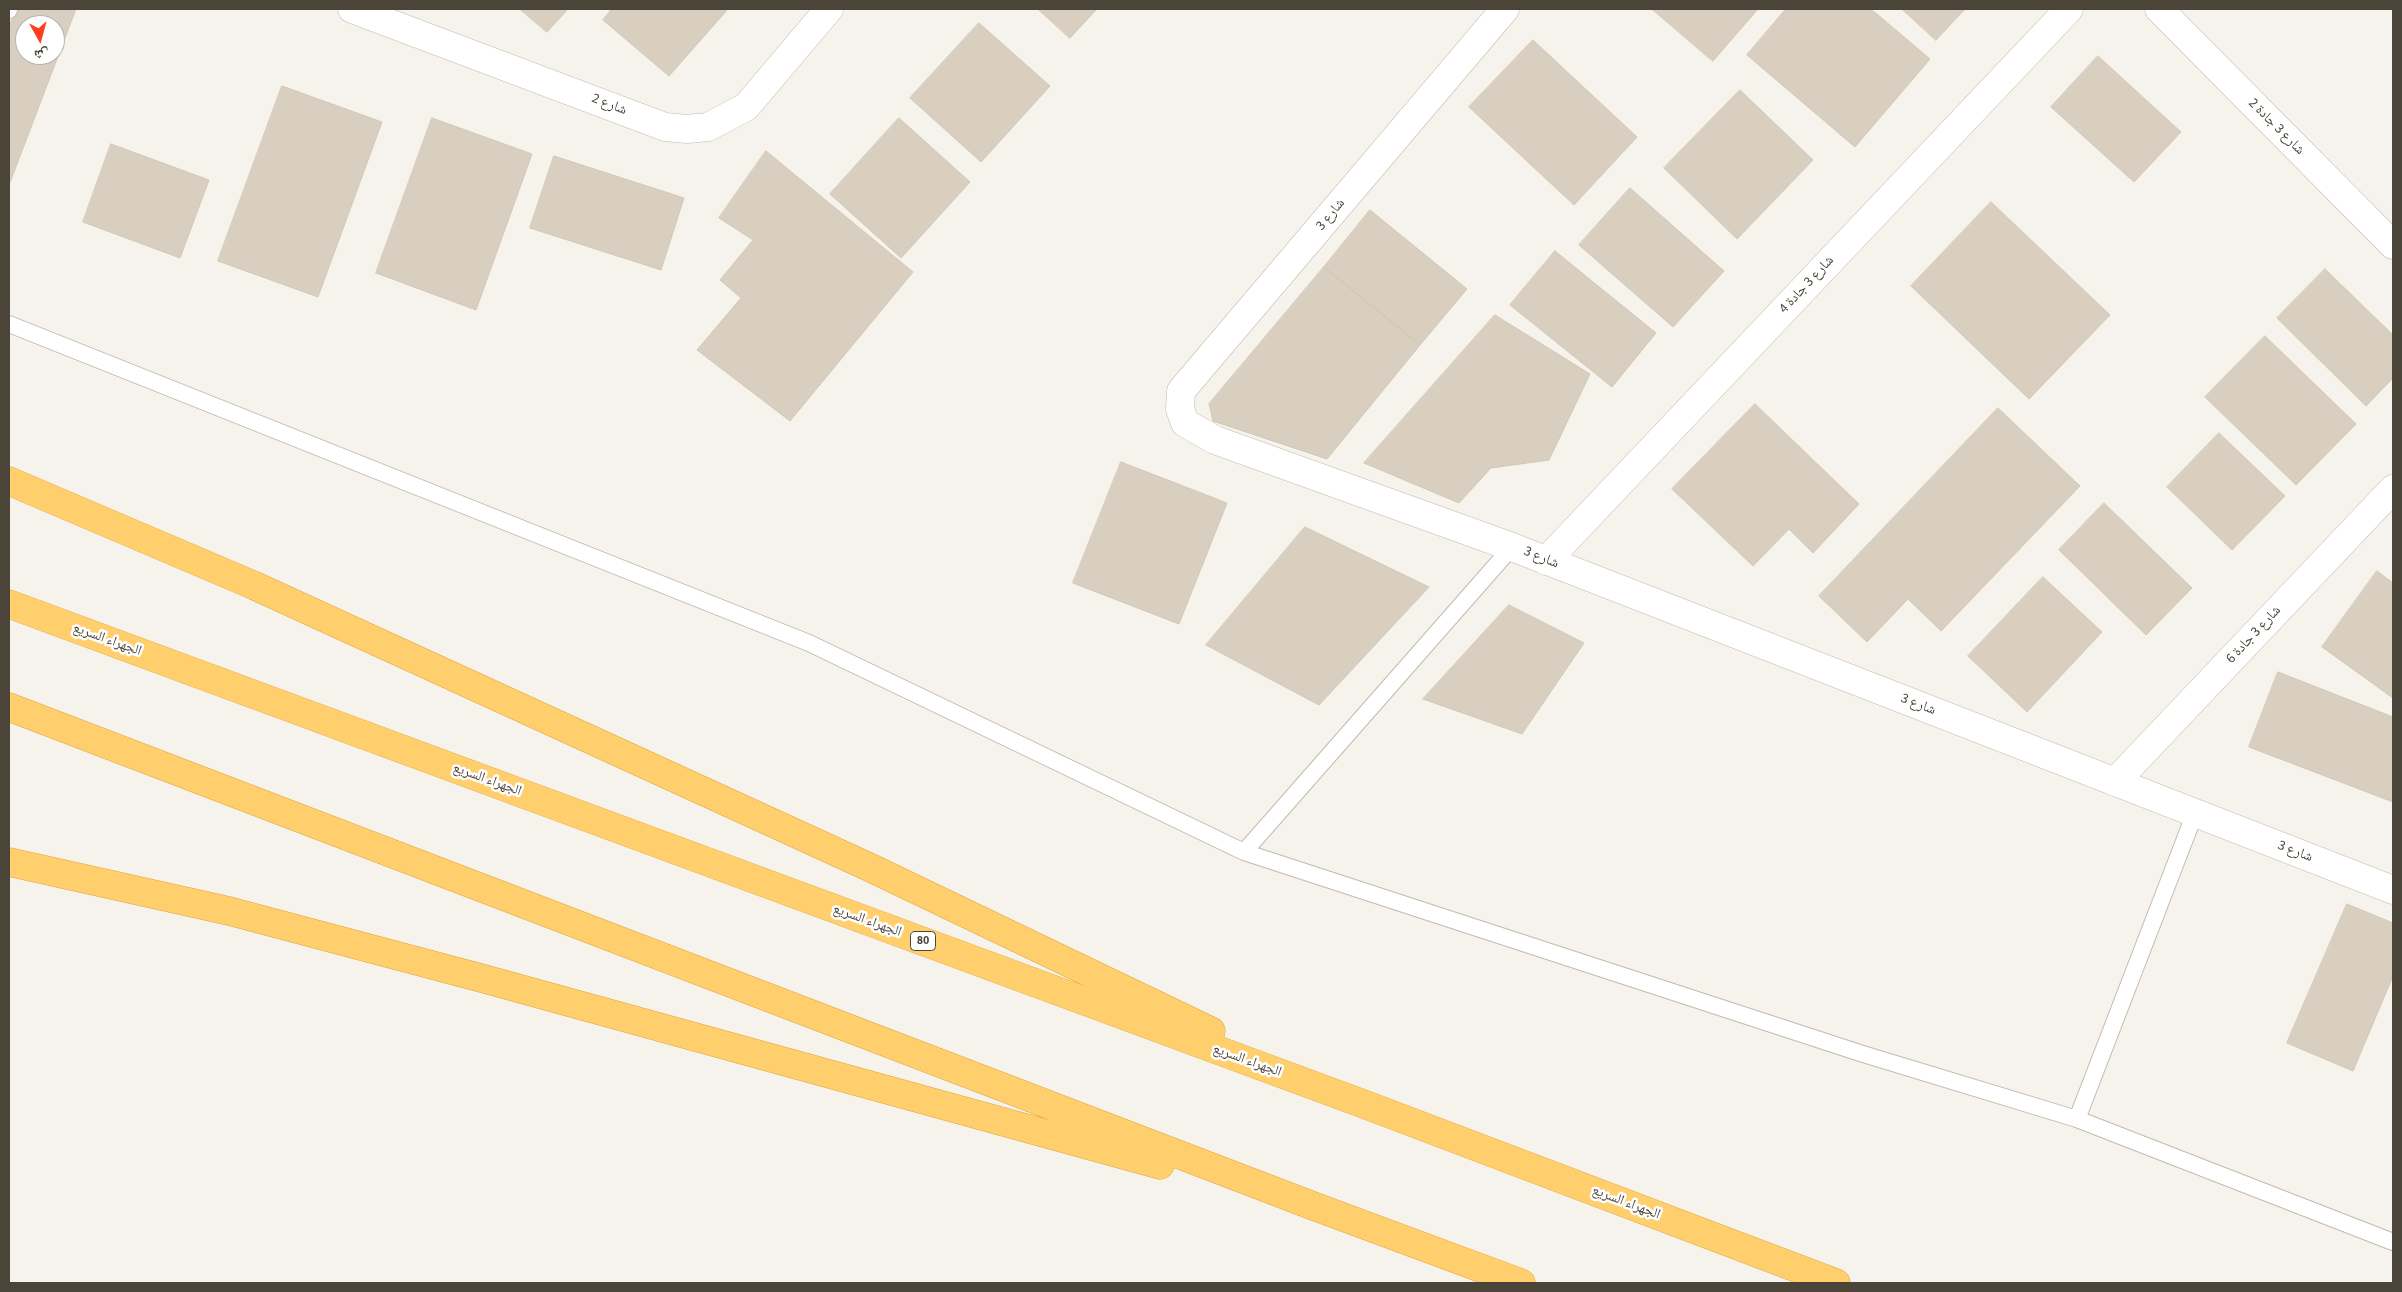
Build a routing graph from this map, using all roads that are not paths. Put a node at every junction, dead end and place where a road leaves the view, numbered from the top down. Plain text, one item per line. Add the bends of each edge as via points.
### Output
1 (352, 9) edge
2 (829, 9) edge
3 (1505, 9) edge
4 (2069, 9) edge
5 (2160, 9) edge
6 (2393, 245) edge
7 (9, 324) edge
8 (9, 481) edge
9 (2393, 489) edge
10 (1512, 547) junction
11 (1546, 560) junction
12 (9, 604) edge
13 (9, 707) edge
14 (2115, 782) junction
15 (2195, 813) junction
16 (1244, 852) junction
17 (9, 862) edge
18 (2393, 890) edge
19 (1361, 1103) junction
20 (2077, 1119) junction
21 (1316, 1207) junction
22 (2393, 1242) edge
23 (1521, 1283) edge
24 (1836, 1283) edge

1 - 2 street, شارع 2 via 665,127 687,129 708,127 746,107
3 - 10 street, شارع 3 via 1181,391 1180,409 1185,423 1215,440
4 - 11 street, شارع 3 جادة 4
5 - 6 street, شارع 3 جادة 2
7 - 16 lane via 809,643
8 - 19 highway via 253,585 851,858
9 - 14 street, شارع 3 جادة 6
10 - 11 street, شارع 3
10 - 16 lane
11 - 14 street, شارع 3
12 - 19 highway, الجهراء السريع / 80
13 - 21 highway
14 - 15 street, شارع 3
15 - 18 street, شارع 3
15 - 20 lane
16 - 20 lane via 1863,1054
17 - 21 highway via 229,911
19 - 24 highway, الجهراء السريع / 80
20 - 22 lane
21 - 23 highway

